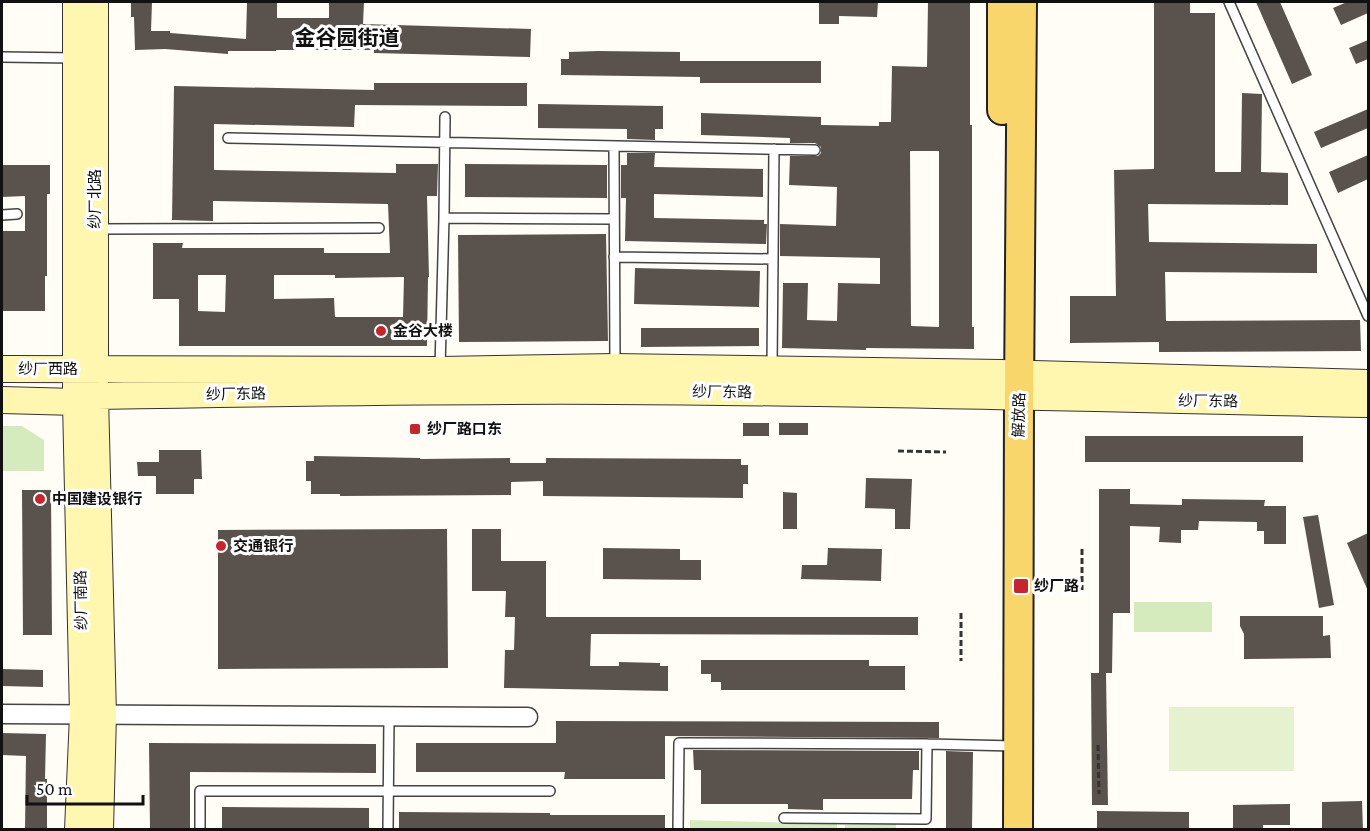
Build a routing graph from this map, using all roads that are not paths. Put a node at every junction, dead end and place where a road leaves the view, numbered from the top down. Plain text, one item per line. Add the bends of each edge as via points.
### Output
1 (76, 2) edge
2 (95, 2) edge
3 (1002, 2) edge
4 (1022, 2) edge
5 (1229, 2) edge
6 (2, 57) edge
7 (76, 58) junction
8 (445, 117) dead end
9 (228, 138) dead end
10 (445, 143) junction
11 (614, 146) junction
12 (774, 149) junction
13 (815, 150) dead end
14 (17, 214) dead end
15 (2, 215) edge
16 (444, 218) junction
17 (614, 219) junction
18 (379, 228) dead end
19 (85, 229) junction
20 (614, 257) junction
21 (773, 259) junction
22 (1368, 316) edge
23 (615, 367) junction
24 (2, 369) edge
25 (772, 369) junction
26 (85, 370) junction
27 (440, 370) junction
28 (1368, 383) edge
29 (1010, 385) junction
30 (86, 399) junction
31 (2, 400) edge
32 (1368, 404) edge
33 (2, 714) edge
34 (93, 715) junction
35 (389, 716) junction
36 (528, 717) dead end
37 (927, 744) junction
38 (1010, 746) junction
39 (388, 791) junction
40 (550, 791) dead end
41 (784, 818) dead end
42 (841, 819) junction
43 (78, 830) edge
44 (100, 830) edge
45 (200, 830) edge
46 (388, 830) edge
47 (678, 830) edge
48 (841, 830) edge
49 (1003, 830) edge
50 (1018, 830) edge

1 - 7 main road, 纱厂北路
2 - 19 main road, 纱厂北路
3 - 29 main road, 解放路
4 - 29 main road, 解放路
5 - 22 lane
6 - 7 lane
7 - 19 main road, 纱厂北路
8 - 10 lane
9 - 10 lane
10 - 11 lane
10 - 16 lane
11 - 12 lane
11 - 17 lane
12 - 13 lane
12 - 21 lane
14 - 15 lane
16 - 17 lane
16 - 27 lane
17 - 20 lane
18 - 19 lane
19 - 26 main road, 纱厂北路
20 - 21 lane
20 - 23 lane
21 - 25 lane
23 - 25 main road, 纱厂东路
23 - 27 main road, 纱厂东路
24 - 26 main road, 纱厂西路
25 - 29 main road, 纱厂东路
26 - 27 main road, 纱厂东路
26 - 30 main road, 纱厂南路
28 - 29 main road, 纱厂东路
29 - 30 main road, 纱厂东路 via 760,392 488,391
29 - 32 main road, 纱厂东路
29 - 38 main road, 解放路
30 - 31 main road
30 - 34 main road, 纱厂南路
33 - 34 street
34 - 35 street
34 - 43 main road, 纱厂南路
34 - 44 main road, 纱厂南路
35 - 36 street
35 - 39 lane
37 - 38 lane
37 - 42 lane via 926,819
37 - 47 lane via 679,743
38 - 49 main road, 解放路
38 - 50 main road, 解放路
39 - 40 lane
39 - 45 lane via 200,791
39 - 46 lane
41 - 42 lane
42 - 48 lane

